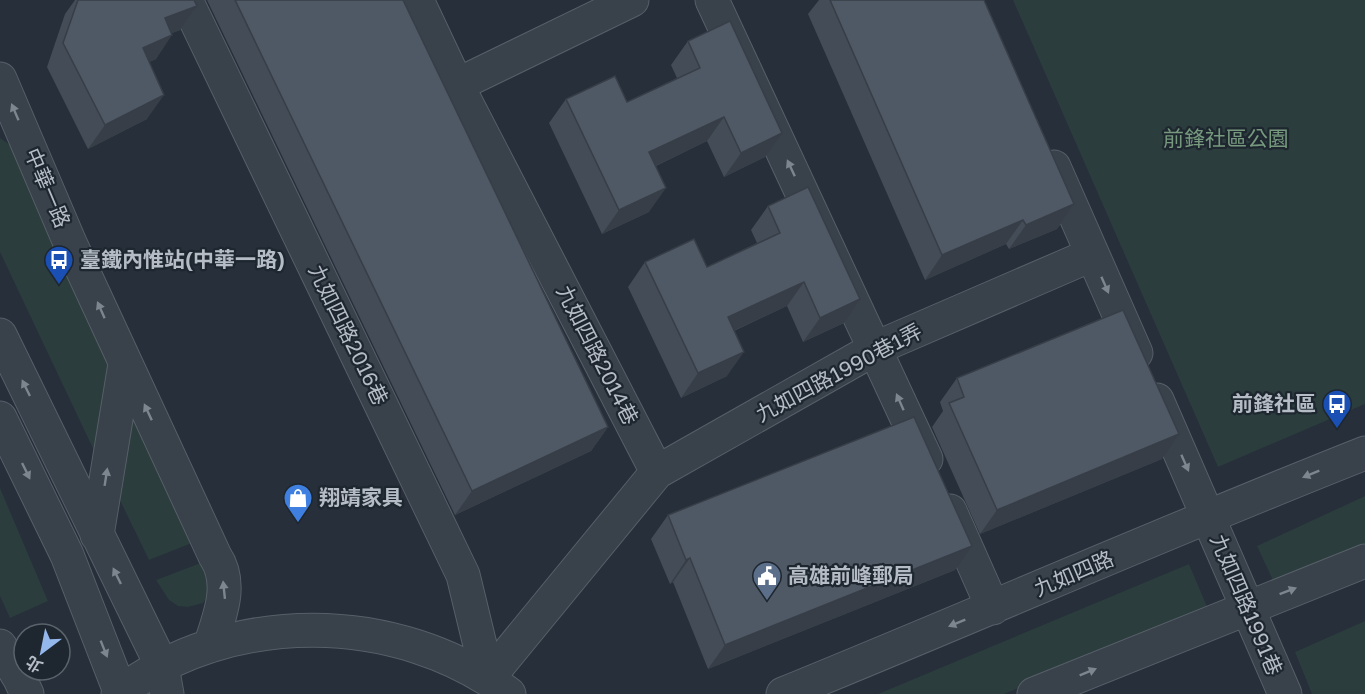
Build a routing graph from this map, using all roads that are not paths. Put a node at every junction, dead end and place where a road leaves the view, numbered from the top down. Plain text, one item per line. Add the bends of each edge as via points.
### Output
1 (186, 0) edge
2 (417, 0) edge
3 (632, 0) edge
4 (712, 0) edge
5 (0, 78) edge
6 (457, 85) junction
7 (1041, 138) edge
8 (1092, 255) junction
9 (0, 335) edge
10 (876, 348) junction
11 (125, 364) junction
12 (0, 418) edge
13 (1365, 453) edge
14 (657, 472) junction
15 (1208, 515) junction
16 (97, 535) junction
17 (1365, 561) edge
18 (1246, 607) junction
19 (993, 608) junction
20 (0, 646) edge
21 (210, 646) junction
22 (164, 680) edge
23 (499, 686) edge
24 (120, 693) edge
25 (27, 694) edge
26 (783, 694) edge
27 (1034, 694) edge
28 (1285, 694) edge

1 - 23 street, 九如四路2016巷 via 463,575
2 - 6 street, 九如四路2014巷
3 - 6 street
10 -> 4 street
11 -> 5 street, 中華一路
6 - 14 street, 九如四路2014巷
7 - 8 street, 九如四路1991巷
8 - 10 street, 九如四路1990巷1弄
8 -> 15 street, 九如四路1991巷
16 -> 9 street
10 - 14 street, 九如四路1990巷1弄
19 -> 10 street
16 -> 11 street
21 -> 11 street, 中華一路 via 225,601 221,565
12 -> 24 street via 67,555
13 -> 15 street, 九如四路
14 - 23 street
15 - 18 street, 九如四路1991巷
15 - 19 street, 九如四路
22 -> 16 street
18 -> 17 street
27 -> 18 street
18 - 28 street, 九如四路1991巷
19 -> 26 street, 九如四路
20 - 25 street
21 - 22 street
21 - 23 street via 266,633 324,630 381,636 436,652
22 - 24 street

